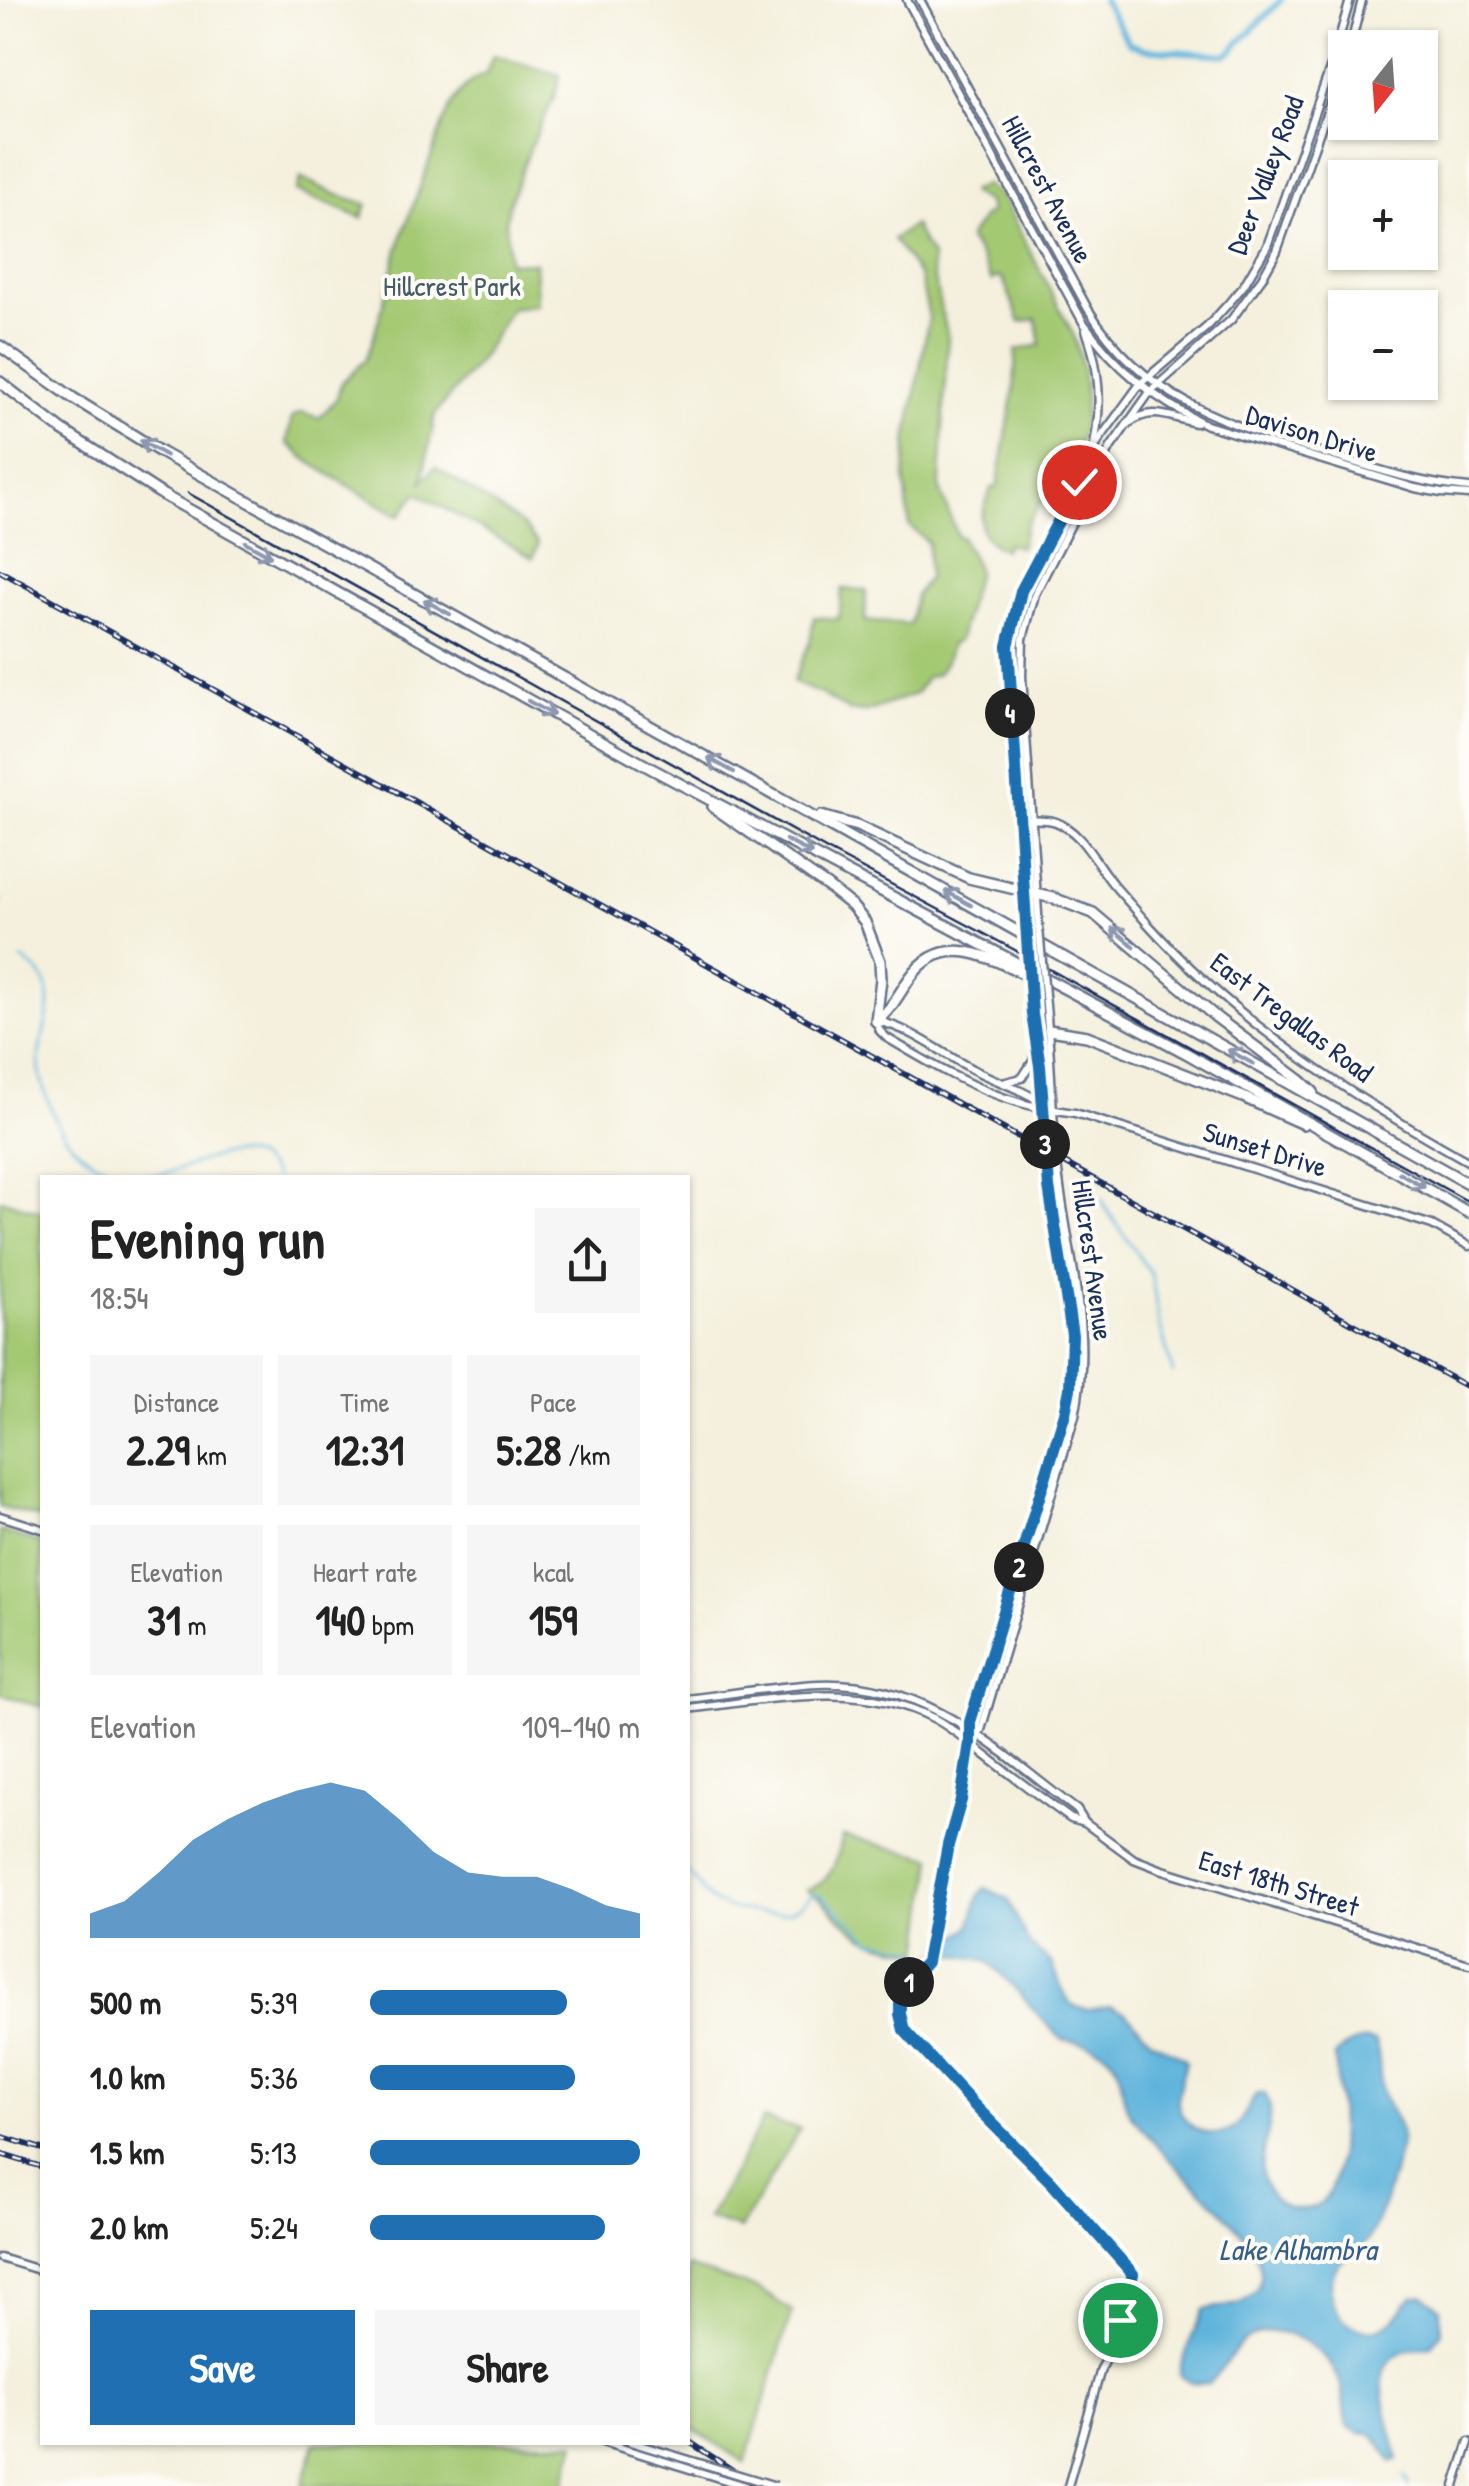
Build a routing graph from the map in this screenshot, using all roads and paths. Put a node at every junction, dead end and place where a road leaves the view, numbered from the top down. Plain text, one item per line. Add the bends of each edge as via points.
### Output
1 (907, 0) edge
2 (920, 0) edge
3 (1350, 0) edge
4 (1362, 0) edge
5 (1354, 30) edge
6 (1328, 108) edge
7 (1083, 322) junction
8 (0, 346) edge
9 (1148, 377) junction
10 (0, 382) edge
11 (1140, 384) junction
12 (1158, 384) junction
13 (1150, 392) junction
14 (1208, 425) junction
15 (1122, 430) junction
16 (1093, 451) junction
17 (1469, 492) edge
18 (682, 785) junction
19 (806, 812) junction
20 (1018, 820) junction
21 (1033, 820) junction
22 (1023, 890) junction
23 (1038, 894) junction
24 (1103, 1008) junction
25 (876, 1021) junction
26 (1049, 1030) junction
27 (1036, 1048) junction
28 (999, 1082) junction
29 (1326, 1104) junction
30 (1042, 1105) junction
31 (1053, 1110) junction
32 (1355, 1147) junction
33 (1469, 1162) edge
34 (1469, 1184) edge
35 (1469, 1213) edge
36 (1469, 1246) edge
37 (0, 1516) edge
38 (40, 1529) edge
39 (690, 1700) edge
40 (690, 1709) edge
41 (973, 1732) junction
42 (970, 1743) junction
43 (1085, 1823) junction
44 (1469, 1964) edge
45 (0, 2258) edge
46 (40, 2270) edge
47 (1469, 2442) edge
48 (613, 2445) edge
49 (638, 2445) edge
50 (705, 2469) junction
51 (745, 2486) edge
52 (776, 2486) edge
53 (1068, 2486) edge
54 (1456, 2486) edge

1 - 7 main road, Hillcrest Avenue
2 - 9 main road, Hillcrest Avenue via 1088,310 1120,354
3 - 9 main road, Deer Valley Road via 1267,246 1228,304
4 - 5 main road
6 - 12 main road, Deer Valley Road via 1262,278 1231,320
7 - 11 main road, Hillcrest Avenue
7 - 16 main road via 1099,378
19 -> 8 highway via 162,453
9 - 11 main road, Deer Valley Road
9 - 12 main road, Hillcrest Avenue
10 -> 18 highway via 162,495
11 - 13 main road, Hillcrest Avenue
11 - 16 main road, Hillcrest Avenue
12 - 13 main road, Deer Valley Road
12 - 17 main road, Davison Drive via 1229,422
13 - 14 main road, Davison Drive
13 - 15 main road, Hillcrest Avenue
14 - 15 main road via 1151,412
14 - 17 main road, Davison Drive via 1415,488
15 - 21 main road, Hillcrest Avenue via 1041,581 1022,639
16 - 20 main road, Hillcrest Avenue via 1026,579 1009,637
18 -> 24 highway
18 - 25 highway via 852,906 880,961
19 - 22 highway via 856,826 969,878
29 -> 19 highway
20 - 21 main road, East Tregallas Road
20 - 22 main road, Hillcrest Avenue
21 - 23 main road, Hillcrest Avenue
21 - 33 main road, East Tregallas Road via 1056,822 1076,834 1187,966 1260,1029
22 - 23 highway
22 - 27 main road, Hillcrest Avenue, bridge
23 - 26 main road, Hillcrest Avenue, bridge
29 -> 23 highway via 1092,913
24 - 25 highway via 986,957 951,951 923,962
24 - 32 highway
25 - 28 main road
25 - 30 main road via 888,1038 968,1082
26 - 31 main road, Hillcrest Avenue
26 - 32 highway via 1087,1036 1150,1060
27 - 28 main road via 1022,1078
27 - 30 main road, Hillcrest Avenue
28 - 30 main road
29 - 34 highway
30 - 31 main road, Sunset Drive
30 - 41 main road, Hillcrest Avenue via 1072,1335 1070,1389 970,1722
31 - 36 main road, Sunset Drive via 1432,1225
31 - 41 main road, Hillcrest Avenue via 1081,1317 1080,1392 990,1700 980,1730
32 -> 35 highway
37 - 38 main road
39 - 41 main road, East 18th Street via 816,1684 868,1687 914,1699
40 - 42 main road, East 18th Street via 838,1695 908,1707
41 - 42 main road, Hillcrest Avenue
41 - 43 main road, East 18th Street via 1077,1810
42 - 43 main road, East 18th Street via 1070,1819
42 - 53 main road, Hillcrest Avenue via 926,1962 906,1985 900,2014 904,2030 1133,2274
43 - 44 main road, East 18th Street via 1160,1870
45 - 46 main road
47 - 54 main road
48 - 50 main road
49 - 50 main road
50 - 51 main road
50 - 52 main road, bridge

